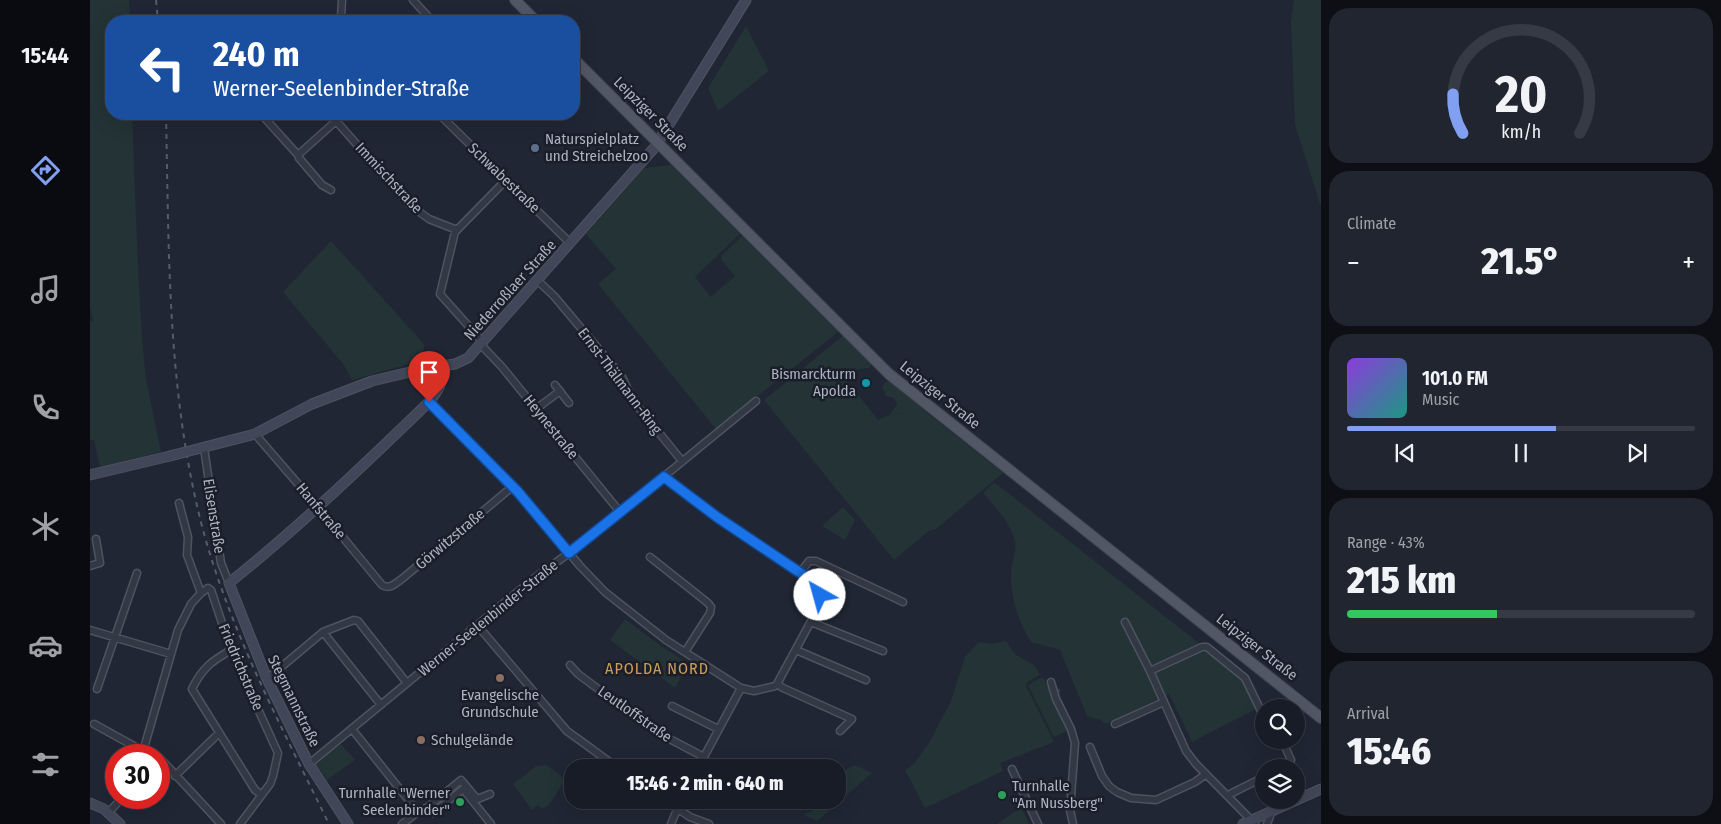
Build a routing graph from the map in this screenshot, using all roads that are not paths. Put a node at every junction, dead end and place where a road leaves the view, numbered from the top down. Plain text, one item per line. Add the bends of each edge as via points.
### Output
1 (342, 0) edge
2 (413, 0) edge
3 (515, 0) edge
4 (746, 0) edge
5 (344, 15) edge
6 (427, 15) edge
7 (530, 15) edge
8 (580, 65) edge
9 (266, 120) edge
10 (445, 120) edge
11 (336, 121) joint
12 (658, 143) junction
13 (298, 155) junction
14 (506, 180) junction
15 (331, 190) dead end
16 (457, 230) junction
17 (570, 242) junction
18 (537, 280) junction
19 (481, 343) junction
20 (441, 366) junction
21 (555, 384) dead end
22 (560, 391) junction
23 (756, 401) dead end
24 (429, 402) junction
25 (569, 403) dead end
26 (536, 409) junction
27 (255, 434) junction
28 (201, 448) junction
29 (682, 461) junction
30 (90, 475) edge
31 (664, 477) junction
32 (512, 487) junction
33 (179, 502) dead end
34 (318, 507) junction
35 (620, 512) junction
36 (96, 538) dead end
37 (569, 553) junction
38 (650, 557) dead end
39 (90, 566) edge
40 (137, 572) dead end
41 (800, 573) junction
42 (229, 583) junction
43 (386, 588) joint
44 (201, 593) junction
45 (903, 602) dead end
46 (811, 622) junction
47 (1125, 622) dead end
48 (478, 626) junction
49 (90, 630) edge
50 (322, 632) junction
51 (114, 637) junction
52 (232, 650) junction
53 (796, 650) junction
54 (685, 652) junction
55 (883, 652) dead end
56 (171, 654) junction
57 (570, 665) dead end
58 (1150, 671) junction
59 (267, 679) junction
60 (866, 680) dead end
61 (1051, 682) dead end
62 (407, 683) junction
63 (778, 684) junction
64 (742, 688) junction
65 (97, 689) dead end
66 (1255, 699) edge
67 (1164, 702) junction
68 (381, 705) junction
69 (672, 706) dead end
70 (1321, 718) edge
71 (94, 724) dead end
72 (1115, 724) dead end
73 (352, 729) junction
74 (718, 730) junction
75 (840, 731) dead end
76 (219, 733) junction
77 (128, 744) edge
78 (146, 744) edge
79 (1090, 747) dead end
80 (704, 758) joint
81 (606, 759) edge
82 (309, 764) junction
83 (1012, 769) dead end
84 (170, 770) edge
85 (1206, 774) junction
86 (175, 776) junction
87 (1255, 782) edge
88 (1321, 789) edge
89 (490, 794) dead end
90 (1228, 795) junction
91 (262, 796) junction
92 (475, 800) junction
93 (90, 803) edge
94 (112, 809) edge
95 (677, 809) joint
96 (1272, 811) junction
97 (109, 812) junction
98 (418, 812) junction
99 (433, 813) dead end
100 (1250, 823) edge
101 (120, 824) edge
102 (221, 824) edge
103 (240, 824) edge
104 (348, 824) edge
105 (402, 824) edge
106 (491, 824) edge
107 (671, 824) edge
108 (709, 824) edge
109 (1038, 824) edge
110 (1073, 824) edge
111 (1268, 824) edge

1 - 5 street
2 - 6 street
3 - 7 main road
4 - 12 main road, Niederroßlaer Straße
8 - 12 main road, Leipziger Straße
9 - 13 street
10 - 14 street, Schwabestraße
11 - 13 street
11 - 16 street, Immischstraße via 410,205 429,219
12 - 17 main road, Niederroßlaer Straße
12 - 70 main road, Leipziger Straße via 889,374
13 - 15 street
14 - 16 street
14 - 17 street, Schwabestraße
16 - 19 street, Heynestraße via 440,294
17 - 18 main road, Niederroßlaer Straße
18 - 19 main road, Niederroßlaer Straße
18 - 29 street, Ernst-Thälmann-Ring via 622,377 634,402
19 - 20 main road, Niederroßlaer Straße via 464,361
19 - 26 street, Heynestraße
20 - 24 main road via 440,386
20 - 27 main road, Niederroßlaer Straße via 347,390 305,407
21 - 22 street
22 - 25 street
22 - 26 street
23 - 29 street, Werner-Seelenbinder-Straße
24 - 32 street
24 - 34 main road
26 - 35 street, Heynestraße
27 - 28 main road, Niederroßlaer Straße
27 - 34 street, Hanfstraße
28 - 30 main road, Niederroßlaer Straße, bridge
28 - 42 street, Elisenstraße via 221,563
29 - 31 street, Werner-Seelenbinder-Straße
31 - 35 street, Werner-Seelenbinder-Straße
31 - 41 street
32 - 37 street
32 - 43 street, Görwitzstraße via 403,578
33 - 44 street via 188,537 187,554
34 - 42 main road
34 - 43 street, Hanfstraße
35 - 37 street, Werner-Seelenbinder-Straße
36 - 39 street via 100,564
37 - 48 street, Werner-Seelenbinder-Straße
37 - 54 street via 605,592
38 - 54 street via 711,607
40 - 51 street
41 - 45 street via 809,561 816,561
41 - 46 street via 817,585 820,595
42 - 59 main road, Stegmannstraße
44 - 52 street, Friedrichstraße via 208,588 211,590
44 - 56 street via 185,614
46 - 53 street
46 - 55 street
47 - 58 street
48 - 62 street, Werner-Seelenbinder-Straße
48 - 81 street via 567,731
49 - 51 street
50 - 59 street
50 - 62 street, Werner-Seelenbinder-Straße via 345,622 358,621
50 - 68 street
51 - 56 street
51 - 65 street
52 - 76 street via 213,660 192,689
52 - 91 street, Friedrichstraße via 278,754 270,784
53 - 60 street
53 - 63 street
54 - 64 street
56 - 78 street
57 - 80 street, Leutloffstraße via 628,712
58 - 66 street via 1207,647 1245,678
58 - 67 street
59 - 82 main road, Stegmannstraße
61 - 110 street via 1075,743 1070,810
62 - 68 street, Werner-Seelenbinder-Straße
63 - 64 street via 754,691
63 - 75 street via 852,719
64 - 74 street
67 - 72 street
67 - 85 street via 1186,751
68 - 73 street, Werner-Seelenbinder-Straße
69 - 74 street, Leutloffstraße
71 - 77 street
73 - 82 street, Werner-Seelenbinder-Straße
73 - 98 street
74 - 80 street
76 - 86 street
76 - 91 street
79 - 85 street via 1109,786 1131,798 1156,800
82 - 104 main road, Stegmannstraße
83 - 109 street
84 - 86 street
85 - 90 street
86 - 102 street
87 - 90 street
88 - 96 main road
89 - 92 street
90 - 100 street
91 - 103 street
92 - 98 street via 462,780
92 - 99 street via 463,789
92 - 106 street
93 - 97 main road
94 - 97 street
95 - 107 street
95 - 108 street
96 - 100 main road
96 - 111 street
97 - 101 main road
98 - 105 street

